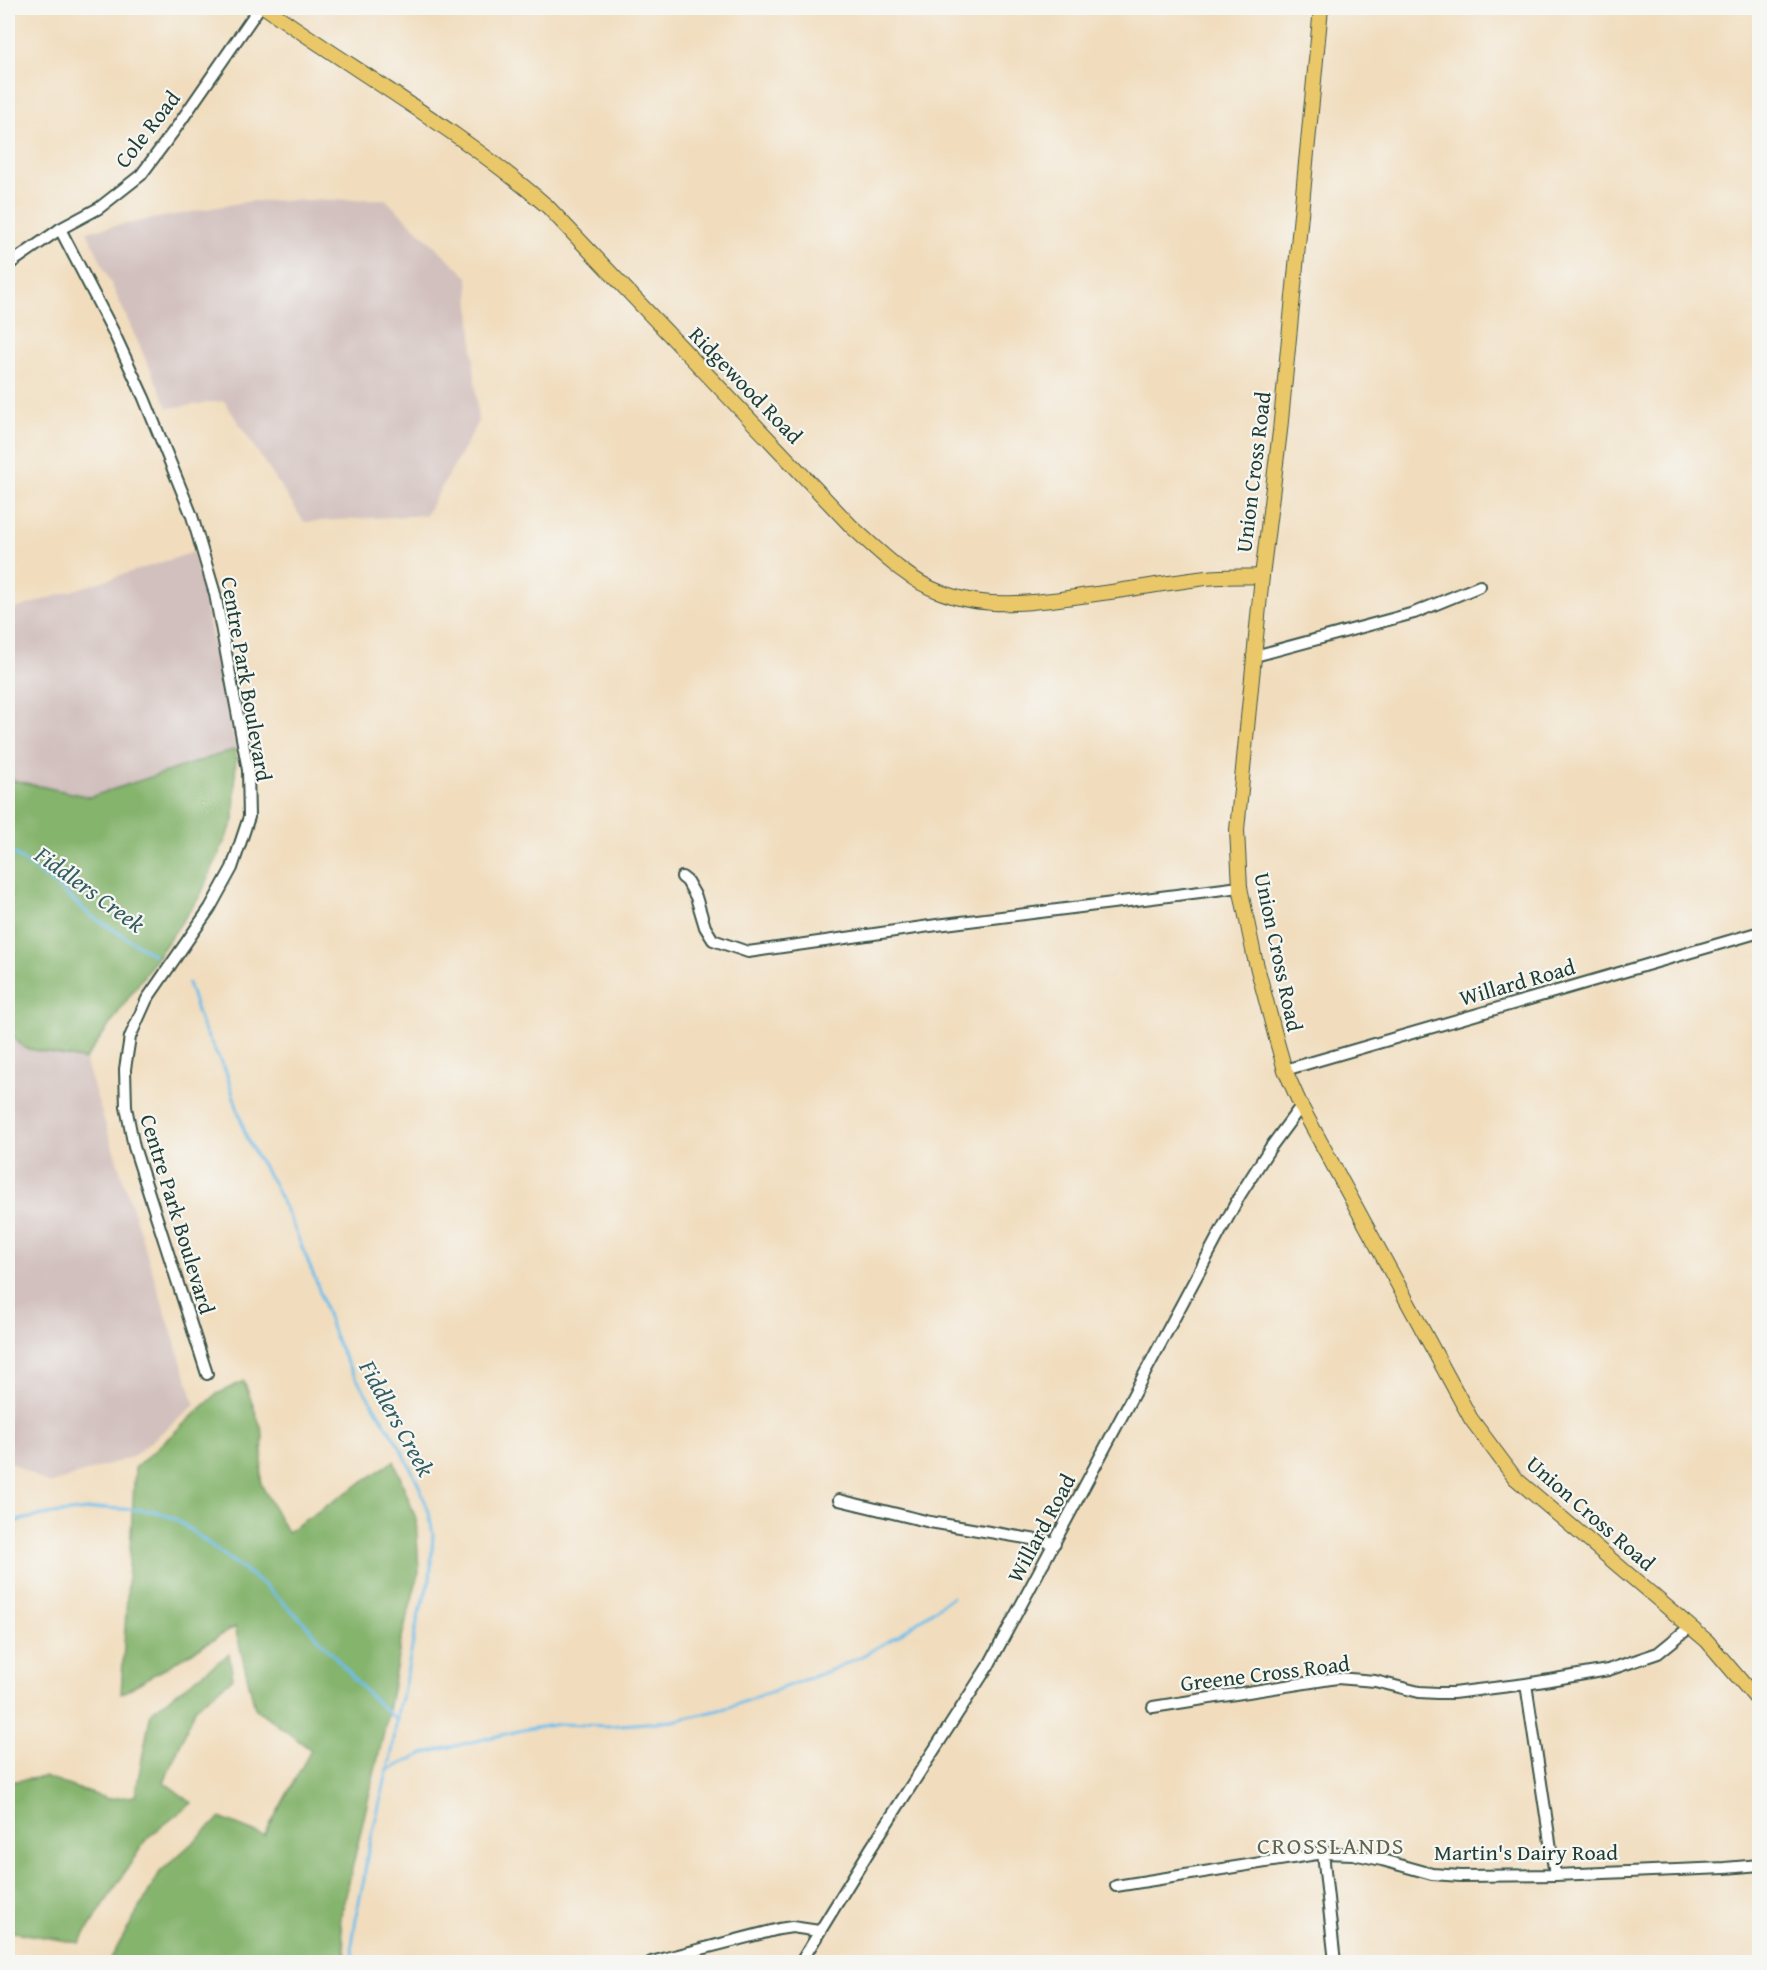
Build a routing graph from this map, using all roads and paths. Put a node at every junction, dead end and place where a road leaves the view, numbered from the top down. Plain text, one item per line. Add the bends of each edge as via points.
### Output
1 (259, 8) edge
2 (266, 8) edge
3 (1321, 8) edge
4 (60, 229) junction
5 (8, 265) edge
6 (1262, 576) junction
7 (1480, 586) dead end
8 (1255, 656) junction
9 (682, 877) dead end
10 (1240, 887) junction
11 (1760, 932) edge
12 (1285, 1070) junction
13 (1301, 1106) junction
14 (207, 1374) dead end
15 (839, 1500) dead end
16 (1055, 1543) junction
17 (1690, 1627) junction
18 (1526, 1684) junction
19 (1760, 1703) edge
20 (1154, 1707) dead end
21 (1323, 1854) junction
22 (1760, 1865) edge
23 (1555, 1875) junction
24 (1116, 1886) dead end
25 (819, 1931) junction
26 (651, 1962) edge
27 (801, 1962) edge
28 (1335, 1962) edge

1 - 4 street, Cole Road via 141,175 99,208
2 - 6 main road, Ridgewood Road via 523,185 852,527 888,559 938,592 980,603 1009,604 1201,579
3 - 6 main road, Union Cross Road
4 - 5 street, Cole Road
4 - 14 street, Centre Park Boulevard via 144,398 192,516 215,594 248,770 249,817 232,868 210,908 147,999 130,1037 124,1069 134,1147
6 - 8 main road, Union Cross Road
7 - 8 street via 1414,613
8 - 10 main road, Union Cross Road via 1237,830
9 - 10 street via 692,889 713,940 748,952
10 - 12 main road, Union Cross Road
11 - 12 street, Willard Road
12 - 13 main road, Union Cross Road
13 - 16 street, Willard Road via 1240,1195
13 - 17 main road, Union Cross Road via 1471,1419 1509,1470
15 - 16 street via 930,1522
16 - 25 street, Willard Road via 990,1663
17 - 18 street, Greene Cross Road via 1658,1653 1608,1670
17 - 19 main road, Union Cross Road via 1707,1641
18 - 20 street, Greene Cross Road via 1437,1693 1337,1678
18 - 23 street
21 - 23 street, Martin's Dairy Road via 1353,1854 1432,1874
21 - 24 street, Martin's Dairy Road
21 - 28 street
22 - 23 street, Martin's Dairy Road
25 - 26 street via 778,1929
25 - 27 street, Willard Road

